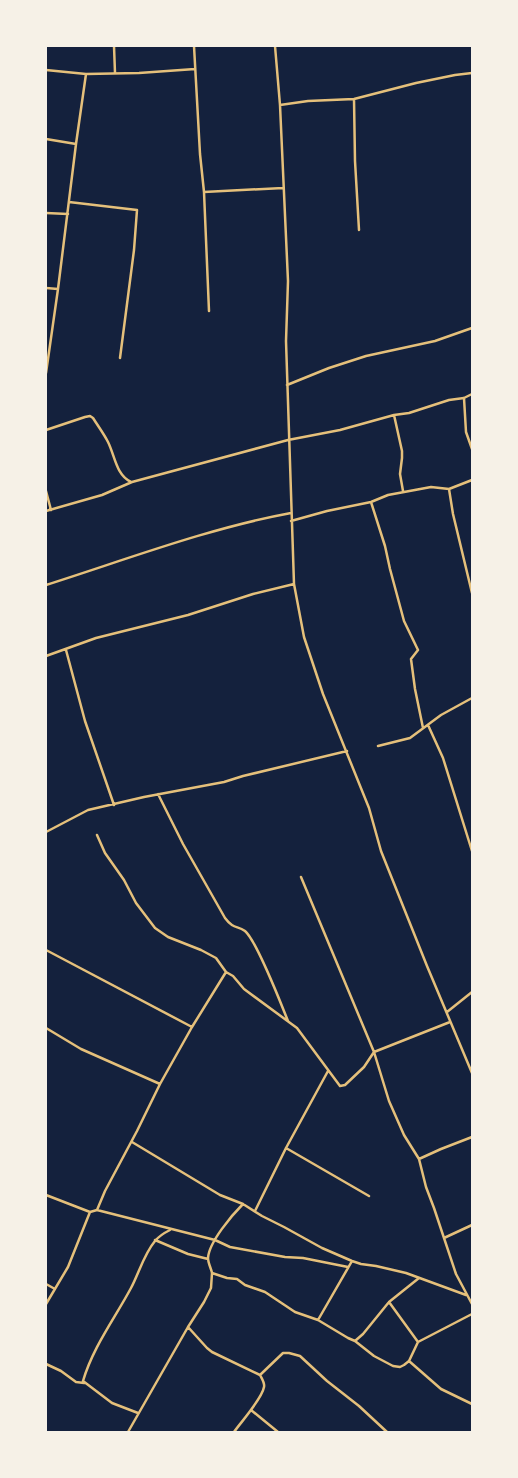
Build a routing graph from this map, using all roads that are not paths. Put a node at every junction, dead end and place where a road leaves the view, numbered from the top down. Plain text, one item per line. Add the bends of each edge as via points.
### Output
1 (114, 46) edge
2 (194, 46) edge
3 (275, 46) edge
4 (195, 69) junction
5 (46, 70) edge
6 (115, 73) junction
7 (472, 73) edge
8 (86, 74) junction
9 (354, 99) junction
10 (280, 105) junction
11 (46, 139) edge
12 (76, 144) junction
13 (283, 188) junction
14 (204, 192) junction
15 (69, 202) junction
16 (46, 213) edge
17 (68, 214) junction
18 (359, 230) dead end
19 (46, 288) edge
20 (58, 289) junction
21 (209, 311) dead end
22 (472, 328) edge
23 (120, 358) dead end
24 (46, 373) edge
25 (287, 385) junction
26 (472, 394) edge
27 (464, 398) junction
28 (394, 415) junction
29 (46, 430) edge
30 (288, 440) junction
31 (472, 449) edge
32 (472, 480) edge
33 (132, 482) junction
34 (449, 488) junction
35 (46, 491) edge
36 (403, 491) junction
37 (371, 502) junction
38 (51, 510) junction
39 (46, 511) edge
40 (291, 513) junction
41 (291, 521) junction
42 (294, 584) junction
43 (46, 585) edge
44 (472, 593) edge
45 (66, 650) junction
46 (46, 656) edge
47 (472, 698) edge
48 (428, 725) junction
49 (423, 728) junction
50 (378, 746) dead end
51 (347, 751) junction
52 (158, 794) junction
53 (114, 805) junction
54 (46, 826) edge
55 (47, 832) edge
56 (97, 835) dead end
57 (472, 851) edge
58 (301, 878) dead end
59 (46, 950) edge
60 (226, 972) junction
61 (472, 992) edge
62 (447, 1012) junction
63 (288, 1021) junction
64 (450, 1022) junction
65 (192, 1027) junction
66 (46, 1028) edge
67 (374, 1052) junction
68 (471, 1069) edge
69 (328, 1071) junction
70 (472, 1074) edge
71 (160, 1084) junction
72 (472, 1136) edge
73 (132, 1142) junction
74 (286, 1148) junction
75 (419, 1159) junction
76 (46, 1195) edge
77 (369, 1196) dead end
78 (244, 1204) junction
79 (97, 1210) junction
80 (255, 1211) junction
81 (90, 1212) junction
82 (472, 1225) edge
83 (170, 1230) junction
84 (444, 1238) junction
85 (155, 1240) junction
86 (215, 1240) junction
87 (208, 1259) junction
88 (352, 1261) junction
89 (348, 1267) junction
90 (212, 1273) junction
91 (420, 1278) junction
92 (46, 1284) edge
93 (55, 1290) junction
94 (466, 1295) junction
95 (389, 1302) junction
96 (46, 1304) edge
97 (472, 1304) edge
98 (472, 1314) edge
99 (318, 1320) junction
100 (188, 1327) junction
101 (355, 1340) junction
102 (418, 1342) junction
103 (409, 1360) junction
104 (47, 1364) edge
105 (46, 1368) edge
106 (260, 1375) junction
107 (83, 1381) junction
108 (472, 1404) edge
109 (251, 1410) junction
110 (138, 1413) junction
111 (128, 1432) edge
112 (234, 1432) edge
113 (278, 1432) edge
114 (387, 1432) edge

1 - 6 street
2 - 4 street
3 - 10 street
4 - 6 street
4 - 14 street
5 - 8 street
6 - 8 street
7 - 9 street via 416,83
8 - 12 street
9 - 10 street
9 - 18 street
10 - 13 street
11 - 12 street
12 - 15 street
13 - 14 street
13 - 25 street via 288,281
14 - 21 street
15 - 17 street
15 - 23 street via 137,210
16 - 17 street
17 - 20 street
19 - 20 street
20 - 24 street
22 - 25 street via 435,341 366,356
25 - 30 street
26 - 27 street
27 - 28 street
27 - 31 street via 466,432
28 - 30 street
28 - 36 street via 402,451 400,474
29 - 33 street via 90,416 108,442 116,466
30 - 33 street
30 - 40 street
32 - 34 street
33 - 38 street via 102,495
34 - 36 street via 432,487
34 - 44 street
35 - 38 street
36 - 37 street
37 - 41 street via 327,510
37 - 49 street via 404,621 418,650 411,659
38 - 39 street
40 - 41 street
40 - 43 street via 262,518
41 - 42 street
42 - 45 street via 188,615 96,638
42 - 51 street via 304,637 323,694
45 - 46 street
45 - 53 street via 85,721
47 - 48 street
48 - 49 street
48 - 57 street via 443,758
49 - 50 street via 410,738
51 - 52 street via 224,782
51 - 62 street via 369,808 381,851
52 - 53 street
52 - 63 street via 225,918 230,925 245,931 254,944
53 - 55 street via 88,810
54 - 55 street
56 - 60 street via 105,853 136,903 155,928 168,937 216,958
58 - 67 street
59 - 65 street
60 - 63 street
60 - 65 street
61 - 62 street
62 - 64 street
63 - 69 street via 297,1028
64 - 67 street
64 - 68 street
65 - 71 street
66 - 71 street via 81,1049
67 - 69 street via 364,1067 345,1085 340,1086
67 - 75 street via 389,1101 404,1135
68 - 70 street
69 - 74 street
71 - 73 street
72 - 75 street
73 - 78 street via 220,1195
73 - 79 street
74 - 77 street
74 - 80 street
75 - 84 street via 424,1182
76 - 81 street
78 - 80 street
78 - 86 street via 228,1220
79 - 81 street
79 - 83 street
80 - 88 street via 322,1248
81 - 93 street via 68,1267
82 - 84 street
83 - 85 street
83 - 86 street
84 - 94 street
85 - 87 street via 188,1254
85 - 107 street via 87,1365
86 - 87 street
86 - 89 street via 230,1247
87 - 90 street
88 - 89 street
88 - 91 street
89 - 99 street
90 - 99 street via 237,1279 245,1285 265,1292 295,1312
90 - 100 street via 211,1288
91 - 94 street
91 - 95 street
92 - 93 street
93 - 96 street
94 - 97 street
95 - 101 street
95 - 102 street
98 - 102 street
99 - 101 street
100 - 106 street via 206,1348
100 - 110 street
101 - 103 street via 374,1356 393,1366 400,1367
102 - 103 street
103 - 108 street via 441,1388
104 - 105 street
104 - 107 street via 76,1382 84,1383
106 - 109 street via 264,1389
106 - 114 street via 283,1353 300,1356
107 - 110 street via 112,1403
109 - 112 street
109 - 113 street
110 - 111 street

